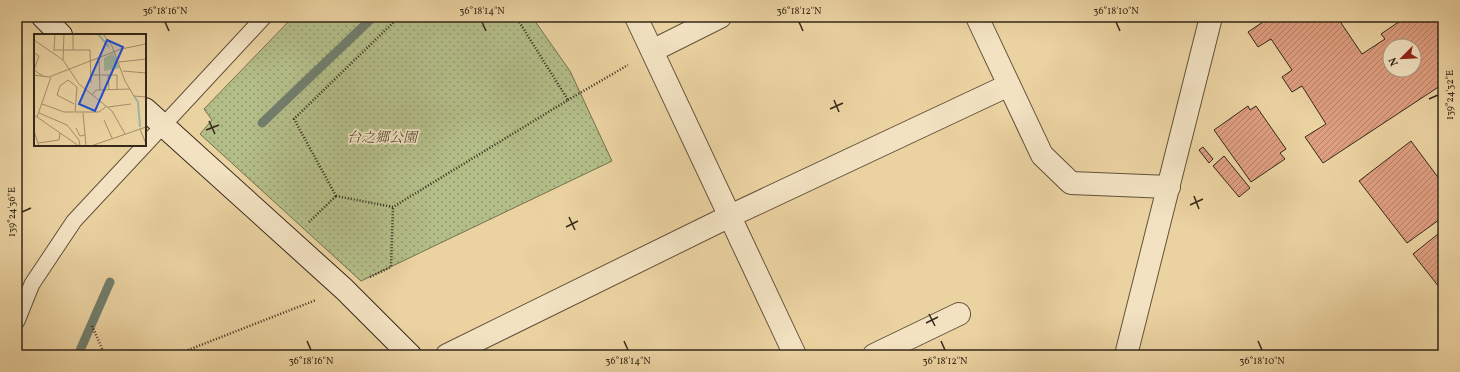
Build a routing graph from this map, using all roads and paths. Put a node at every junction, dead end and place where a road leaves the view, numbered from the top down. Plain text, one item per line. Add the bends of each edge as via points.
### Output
1 (43, 17) edge
2 (264, 17) edge
3 (399, 17) edge
4 (516, 17) edge
5 (636, 17) edge
6 (720, 17) edge
7 (977, 17) edge
8 (1211, 17) edge
9 (60, 34) edge
10 (652, 51) junction
11 (1009, 85) junction
12 (568, 100) junction
13 (146, 110) edge
14 (163, 125) junction
15 (146, 144) edge
16 (144, 146) edge
17 (1169, 187) junction
18 (336, 196) junction
19 (393, 207) junction
20 (730, 216) junction
21 (290, 240) junction
22 (344, 289) junction
23 (959, 314) dead end
24 (17, 321) edge
25 (92, 326) dead end
26 (188, 350) dead end
27 (105, 355) edge
28 (410, 355) edge
29 (447, 355) edge
30 (795, 355) edge
31 (874, 355) edge
32 (1126, 355) edge

1 - 9 street
2 - 14 lane
3 - 18 path via 294,119
4 - 12 path
5 - 10 street
6 - 10 street
7 - 11 street
8 - 17 street
10 - 12 path
10 - 20 street
11 - 17 street via 1042,155 1071,183
11 - 20 street
12 - 19 path
13 - 14 street
14 - 15 lane
14 - 21 street
16 - 24 lane via 74,221 32,284
17 - 32 street
18 - 19 path
18 - 21 path
19 - 22 path via 392,267
20 - 29 street
20 - 30 street
21 - 22 street
22 - 26 path
22 - 28 street
23 - 31 street
25 - 27 path

